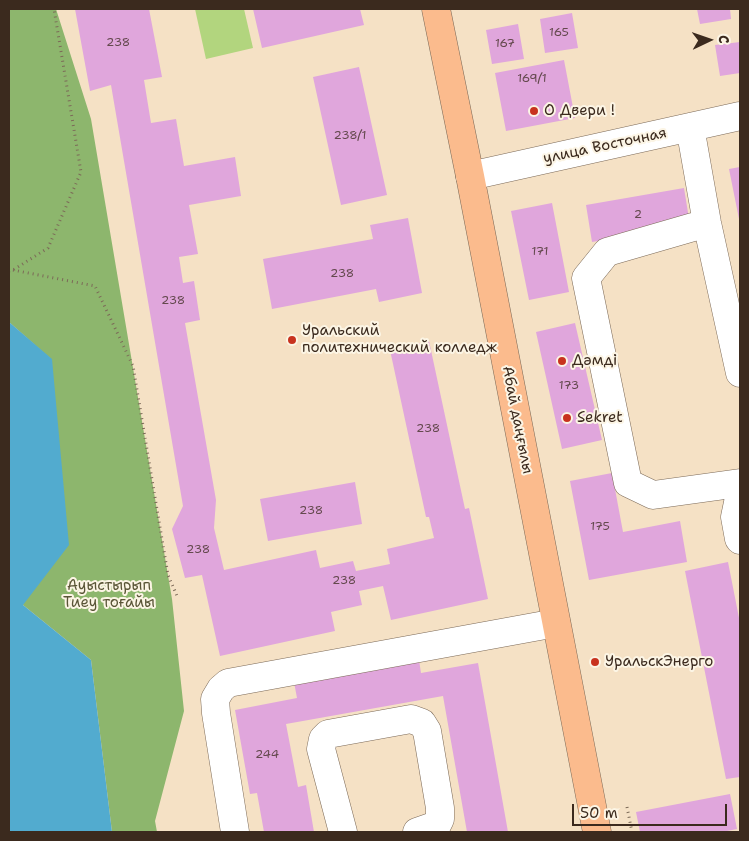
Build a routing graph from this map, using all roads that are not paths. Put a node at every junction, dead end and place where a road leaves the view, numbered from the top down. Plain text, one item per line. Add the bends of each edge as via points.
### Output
1 (436, 9) edge
2 (740, 116) edge
3 (690, 127) junction
4 (470, 176) junction
5 (707, 223) junction
6 (740, 373) edge
7 (740, 483) edge
8 (740, 493) edge
9 (740, 540) edge
10 (556, 623) junction
11 (235, 832) edge
12 (344, 832) edge
13 (417, 832) edge
14 (597, 832) edge

1 - 4 main road, Абай даңғылы
2 - 3 street, улица Восточная
3 - 4 street, улица Восточная
3 - 5 street
4 - 10 main road, Абай даңғылы
5 - 6 street
5 - 7 street via 607,252 586,278 628,483 653,495
8 - 9 street via 736,517
10 - 11 street via 228,684 215,699
10 - 14 main road, Абай даңғылы
12 - 13 street via 320,749 323,739 328,734 412,719 422,723 427,730 440,808 437,825

